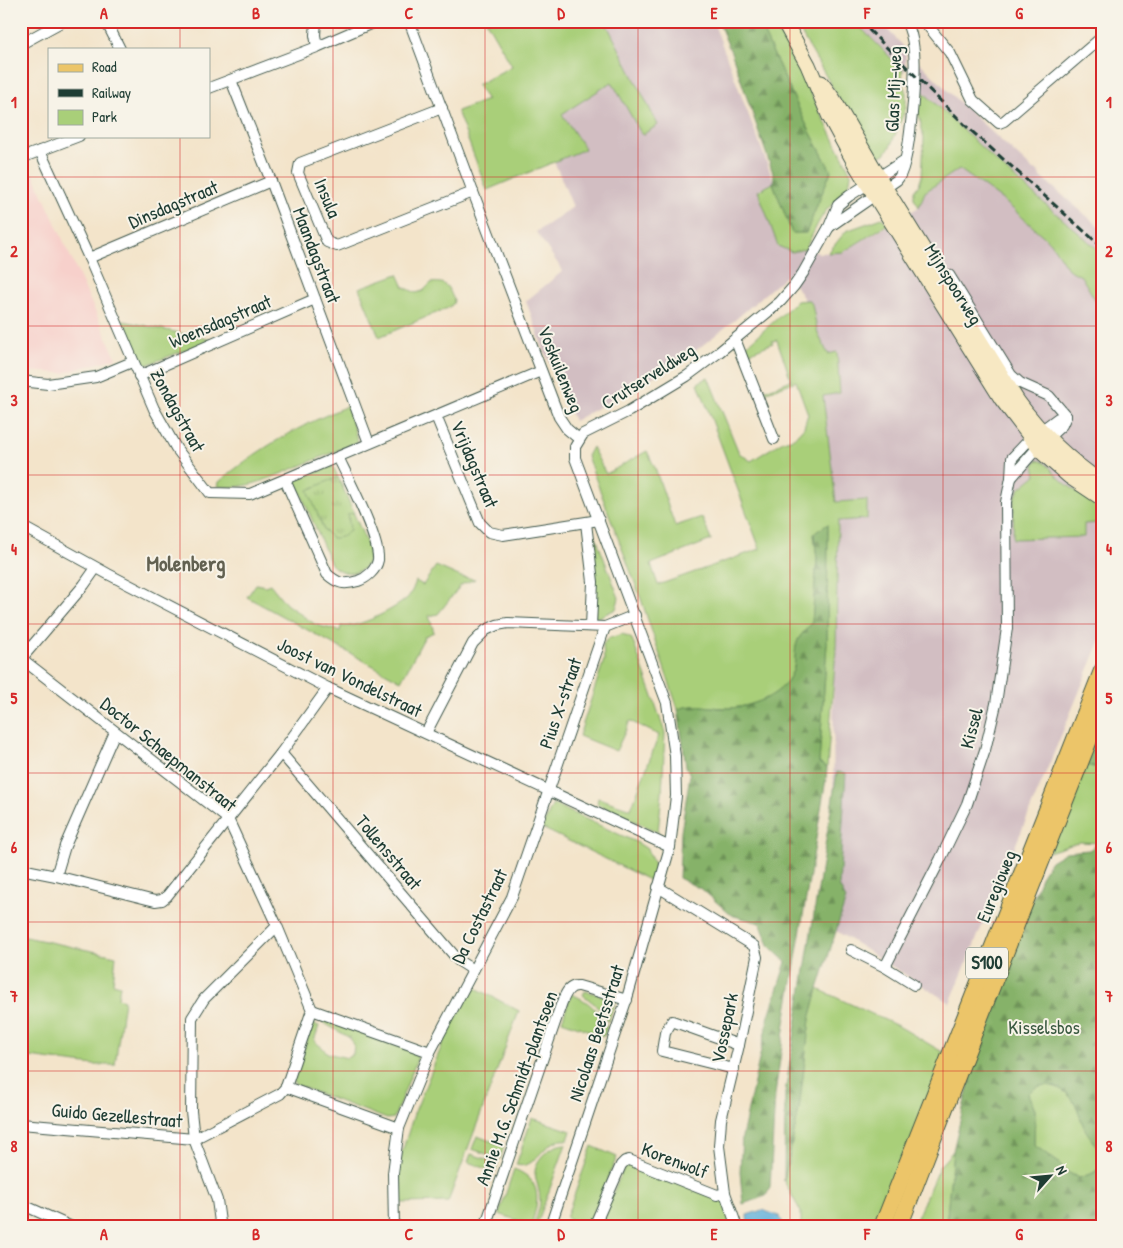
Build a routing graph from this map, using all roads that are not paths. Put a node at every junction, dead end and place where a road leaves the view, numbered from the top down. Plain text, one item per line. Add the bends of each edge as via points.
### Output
1 (63, 21) edge
2 (106, 21) edge
3 (316, 21) edge
4 (377, 21) edge
5 (408, 21) edge
6 (784, 21) edge
7 (906, 21) edge
8 (924, 21) edge
9 (1102, 37) edge
10 (21, 44) edge
11 (317, 47) junction
12 (120, 48) edge
13 (231, 80) junction
14 (210, 88) edge
15 (442, 108) junction
16 (74, 138) edge
17 (40, 151) junction
18 (21, 158) edge
19 (271, 181) junction
20 (876, 186) junction
21 (473, 192) junction
22 (89, 258) junction
23 (949, 275) dead end
24 (315, 299) junction
25 (735, 339) junction
26 (132, 362) junction
27 (541, 370) junction
28 (139, 376) junction
29 (21, 381) edge
30 (436, 416) junction
31 (1039, 438) junction
32 (578, 439) junction
33 (774, 439) dead end
34 (369, 443) junction
35 (338, 457) junction
36 (285, 480) junction
37 (1102, 483) edge
38 (1102, 498) edge
39 (599, 520) junction
40 (586, 523) junction
41 (21, 526) edge
42 (96, 568) junction
43 (635, 615) junction
44 (591, 626) junction
45 (605, 627) junction
46 (23, 655) edge
47 (1102, 672) edge
48 (328, 688) junction
49 (1102, 707) edge
50 (115, 732) junction
51 (426, 733) junction
52 (281, 753) junction
53 (547, 790) junction
54 (228, 819) junction
55 (670, 847) junction
56 (21, 869) edge
57 (56, 876) junction
58 (658, 887) junction
59 (277, 926) junction
60 (851, 950) dead end
61 (885, 967) junction
62 (473, 970) junction
63 (914, 985) dead end
64 (627, 1000) junction
65 (312, 1010) junction
66 (739, 1045) junction
67 (430, 1052) junction
68 (734, 1069) junction
69 (286, 1087) junction
70 (21, 1124) edge
71 (400, 1128) junction
72 (194, 1139) junction
73 (725, 1193) junction
74 (21, 1204) edge
75 (72, 1227) edge
76 (219, 1227) edge
77 (394, 1227) edge
78 (485, 1227) edge
79 (550, 1227) edge
80 (595, 1227) edge
81 (736, 1227) edge
82 (882, 1227) edge
83 (899, 1227) edge

1 - 10 street
2 - 12 street
3 - 11 street
4 - 11 street
5 - 15 street, Voskuilenweg
6 - 20 street, Mijnspoorweg via 808,65 833,99
7 - 20 street, Glas Mij-weg via 914,56 905,160 900,177
8 - 9 street via 950,53 973,100 999,123
11 - 13 street
13 - 14 street
13 - 19 street, Maandagstraat
15 - 21 street, Voskuilenweg
15 - 21 street, Insula via 300,163 298,173 327,242 337,246
16 - 17 street
17 - 18 street
17 - 22 street, Zondagstraat
19 - 22 street, Dinsdagstraat
19 - 24 street, Maandagstraat
20 - 25 street, Crutserveldweg via 829,227 794,286 780,302
20 - 31 street, Mijnspoorweg via 1002,399
21 - 27 street, Voskuilenweg
22 - 26 street, Zondagstraat
23 - 31 street, Kissel via 1010,375 1049,396 1066,416 1062,425
24 - 28 street, Woensdagstraat
24 - 34 street, Maandagstraat
25 - 32 street, Crutserveldweg via 671,386
25 - 33 street
26 - 28 street, Zondagstraat
26 - 29 street via 96,377 48,384
27 - 30 street, Zondagstraat
27 - 32 street, Voskuilenweg via 561,421
28 - 36 street, Zondagstraat via 176,448 210,493 250,494
30 - 34 street, Zondagstraat
30 - 40 street, Vrijdagstraat via 480,523 489,532 503,535
31 - 37 street, Mijnspoorweg
31 - 38 street, Mijnspoorweg via 1069,476
31 - 61 street, Kissel via 1012,458 1006,502 1007,628 998,694 985,750 967,804
32 - 39 street, Voskuilenweg via 575,458
34 - 35 street, Zondagstraat
35 - 36 street, Zondagstraat
35 - 36 street via 377,545 375,568 362,580 347,584 335,581 327,574
39 - 40 street, Vrijdagstraat
39 - 43 street, Voskuilenweg
40 - 44 street via 593,582
41 - 42 street, Joost van Vondelstraat
42 - 46 street
42 - 48 street, Joost van Vondelstraat
43 - 45 street
43 - 55 street, Voskuilenweg via 664,694 672,729 676,777
44 - 45 street
44 - 51 street via 508,623 486,630 472,643
45 - 53 street, Pius X-straat
46 - 50 street, Doctor Schaepmanstraat
47 - 82 main road, Euregioweg / S100
48 - 51 street, Joost van Vondelstraat
48 - 52 street
49 - 83 main road, Euregioweg / S100
50 - 54 street, Doctor Schaepmanstraat
50 - 57 street via 65,846
51 - 53 street, Joost van Vondelstraat
52 - 54 street
52 - 62 street, Tollensstraat via 459,961
53 - 55 street, Joost van Vondelstraat
53 - 62 street, Da Costastraat via 512,898
54 - 57 street via 162,900
54 - 59 street, Doctor Schaepmanstraat
55 - 58 street, Nicolaas Beetsstraat
56 - 57 street
58 - 64 street, Nicolaas Beetsstraat
58 - 66 street, Vossepark via 754,946 757,957
59 - 65 street, Doctor Schaepmanstraat
59 - 72 street via 204,999 192,1018 191,1112
60 - 61 street
61 - 63 street
62 - 67 street, Da Costastraat
64 - 78 street, Annie M.G. Schmidt-plantsoen via 579,986 569,989
64 - 79 street, Nicolaas Beetsstraat
65 - 67 street
65 - 69 street
66 - 68 street, Vossepark
66 - 68 street via 672,1021 665,1033 662,1051
67 - 71 street, Da Costastraat
68 - 73 street, Vossepark via 721,1120 719,1146
69 - 71 street
69 - 72 street, Guido Gezellestraat via 280,1094
70 - 72 street, Guido Gezellestraat
71 - 77 street, Da Costastraat via 392,1173
72 - 76 street via 217,1200
73 - 80 street, Korenwolf via 717,1194 629,1160 624,1161
73 - 81 street, Vossepark
74 - 75 street

